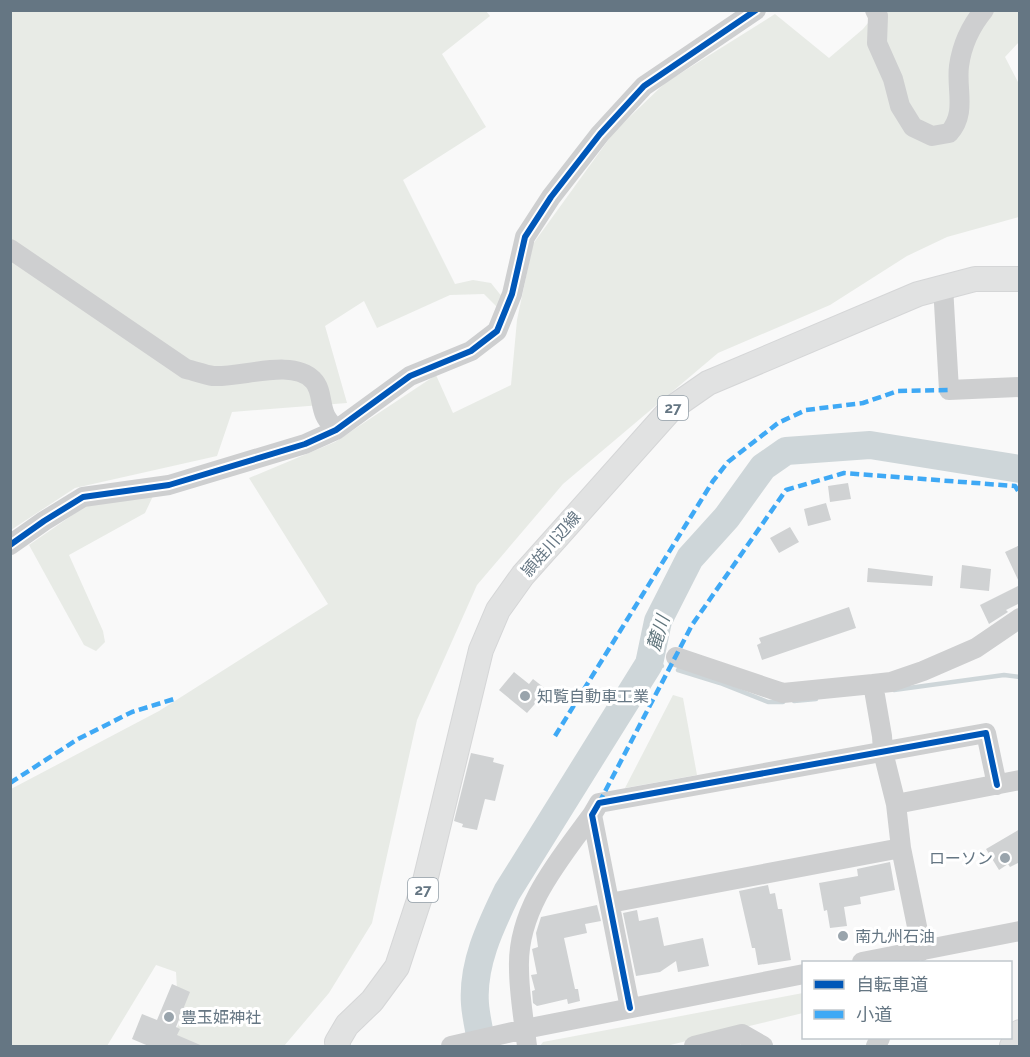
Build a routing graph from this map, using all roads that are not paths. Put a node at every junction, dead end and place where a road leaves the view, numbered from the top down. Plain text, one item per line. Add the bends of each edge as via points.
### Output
1 (756, 10) edge
2 (875, 10) edge
3 (984, 10) edge
4 (10, 249) edge
5 (1020, 279) edge
6 (943, 286) junction
7 (1020, 387) edge
8 (336, 430) junction
9 (10, 545) edge
10 (1020, 618) edge
11 (676, 657) dead end
12 (873, 684) junction
13 (883, 752) junction
14 (1020, 780) edge
15 (997, 784) junction
16 (896, 804) junction
17 (592, 815) junction
18 (901, 848) junction
19 (610, 903) junction
20 (1020, 931) edge
21 (922, 951) junction
22 (872, 961) edge
23 (802, 974) edge
24 (630, 1008) junction
25 (1020, 1032) edge
26 (523, 1035) edge
27 (455, 1045) edge
28 (338, 1047) edge
29 (694, 1047) edge
30 (763, 1047) edge
31 (1012, 1047) edge

1 - 8 street via 645,87 600,134 525,237 512,294 497,331 471,351 410,376
2 - 3 street via 877,43 900,106 913,127 932,136 949,133 956,125 961,110 959,68 963,48 972,25
4 - 8 street via 186,369 213,376 292,370 312,378 318,385 325,416
5 - 6 main road, 頴娃川辺線 / 27 via 975,279
6 - 7 street via 949,390
6 - 28 main road, 頴娃川辺線 / 27 via 708,383 672,408 523,575 498,610 481,650 424,885 397,967 372,1001 347,1025
8 - 9 street via 305,444 169,485 82,497
10 - 12 street via 976,648 923,671
11 - 12 street via 783,693
12 - 13 street
13 - 15 street via 986,733
13 - 16 street
13 - 17 street via 598,803
14 - 15 street
15 - 16 street
16 - 18 street
17 - 19 street
17 - 26 street via 553,868 529,913 519,967
18 - 19 street
18 - 21 street
19 - 24 street
20 - 21 street
21 - 22 street
23 - 24 street
24 - 26 street
25 - 31 main road
26 - 27 street
29 - 30 street via 742,1034

